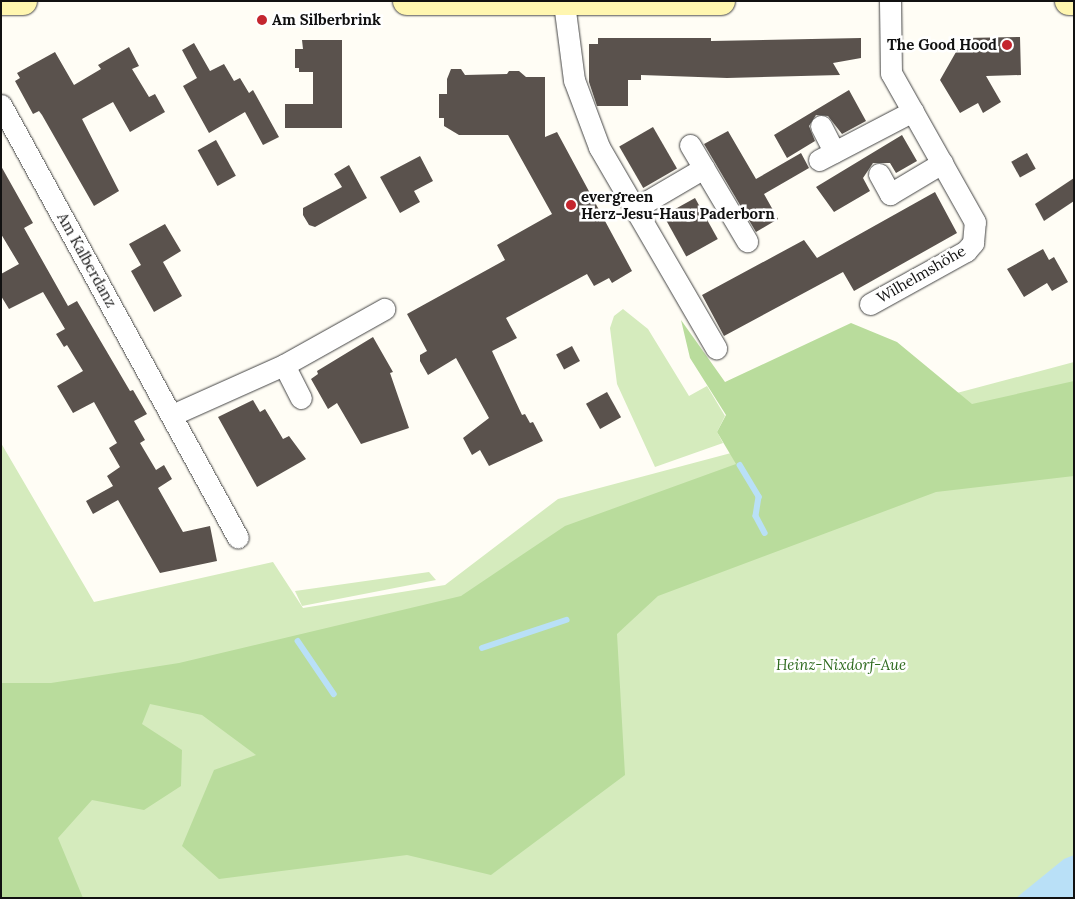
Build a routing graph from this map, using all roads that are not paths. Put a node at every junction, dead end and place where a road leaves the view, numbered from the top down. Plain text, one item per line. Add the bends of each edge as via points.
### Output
1 (23, 1) edge
2 (407, 1) edge
3 (721, 1) edge
4 (890, 1) edge
5 (1069, 1) edge
6 (1, 2) edge
7 (564, 2) junction
8 (673, 2) edge
9 (1074, 2) edge
10 (1, 105) edge
11 (913, 110) junction
12 (821, 126) dead end
13 (690, 144) dead end
14 (942, 163) junction
15 (704, 168) junction
16 (879, 174) dead end
17 (634, 209) junction
18 (746, 241) dead end
19 (870, 304) dead end
20 (384, 309) dead end
21 (716, 348) dead end
22 (284, 364) junction
23 (301, 398) dead end
24 (172, 415) junction
25 (238, 537) dead end

1 - 6 main road
2 - 7 main road
3 - 8 main road
4 - 11 street, Wilhelmshöhe via 891,73
5 - 9 main road
7 - 8 main road
7 - 17 street via 574,80 599,147
10 - 24 street, Am Kalberdanz
11 - 12 street via 826,156
11 - 14 street, Wilhelmshöhe
13 - 15 street
14 - 16 street via 890,194
14 - 19 street, Wilhelmshöhe via 975,222 973,243 966,251
15 - 17 street
15 - 18 street
17 - 21 street
20 - 22 street
22 - 23 street
22 - 24 street
24 - 25 street, Am Kalberdanz

